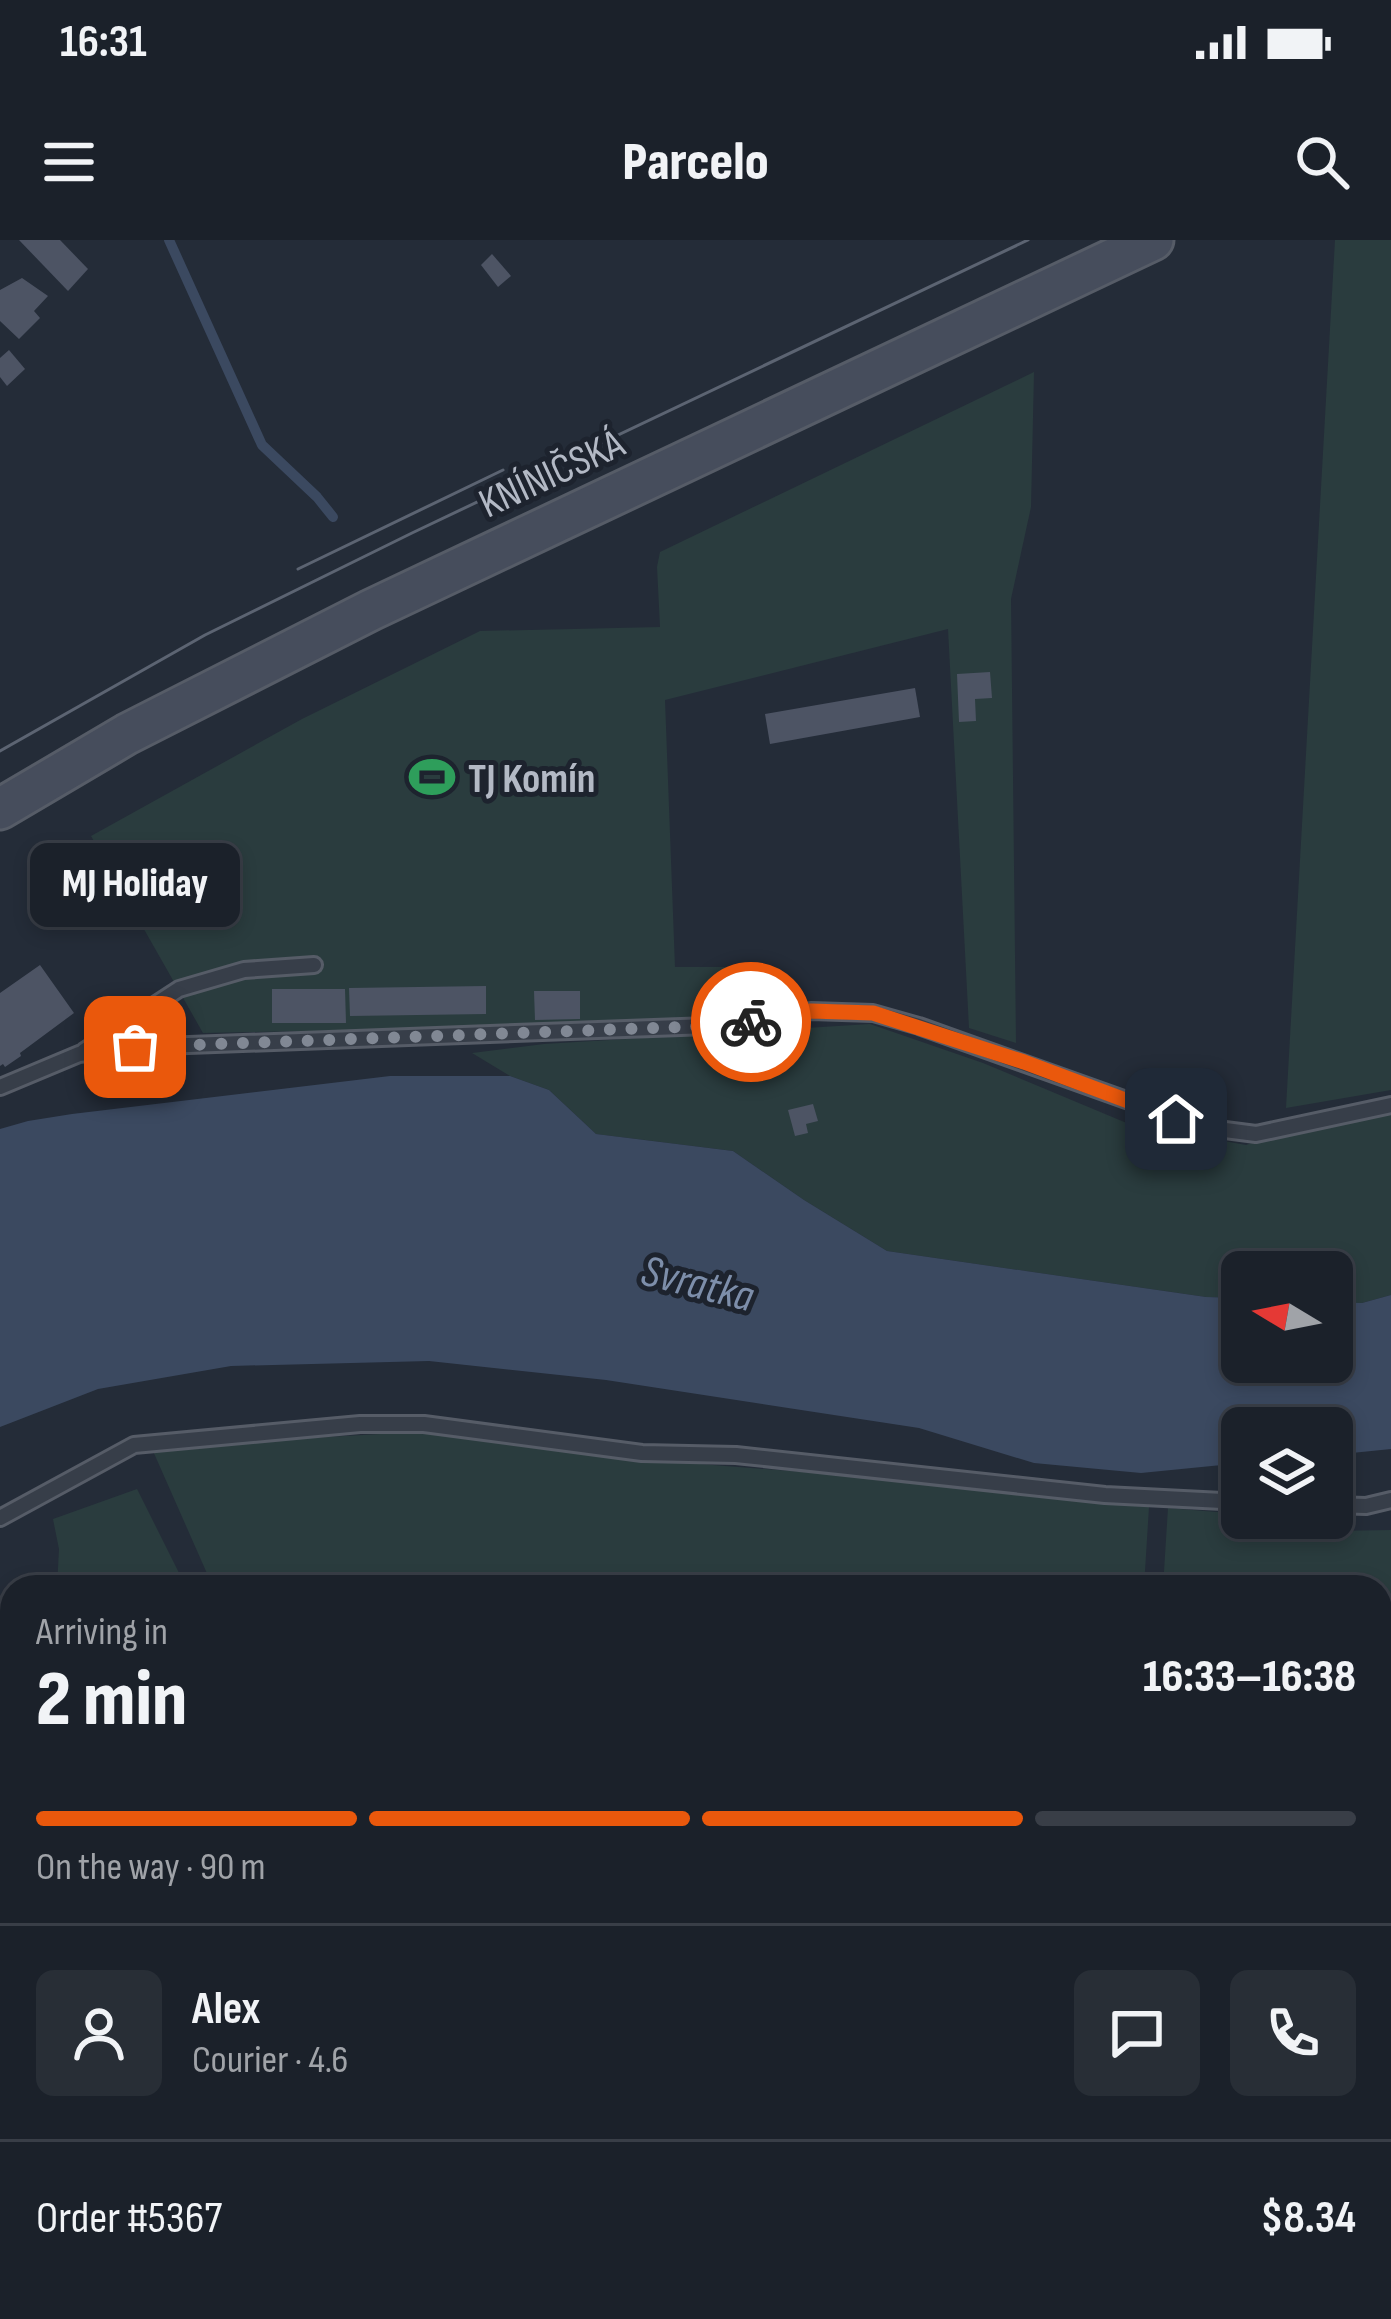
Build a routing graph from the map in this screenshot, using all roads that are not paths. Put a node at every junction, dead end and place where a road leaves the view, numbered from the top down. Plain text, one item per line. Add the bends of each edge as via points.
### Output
1 (1153, 240) edge
2 (0, 809) edge
3 (314, 965) dead end
4 (80, 1054) junction
5 (0, 1087) edge
6 (1391, 1106) edge
7 (1391, 1500) edge
8 (1221, 1501) edge
9 (1353, 1505) edge
10 (0, 1518) edge

1 - 2 main road, KNÍNIČSKÁ via 371,610 127,734
3 - 4 lane via 244,970 179,989
4 - 5 lane
4 - 6 lane via 873,1013 1202,1127 1256,1134
7 - 9 lane
8 - 10 lane via 360,1424 134,1445

